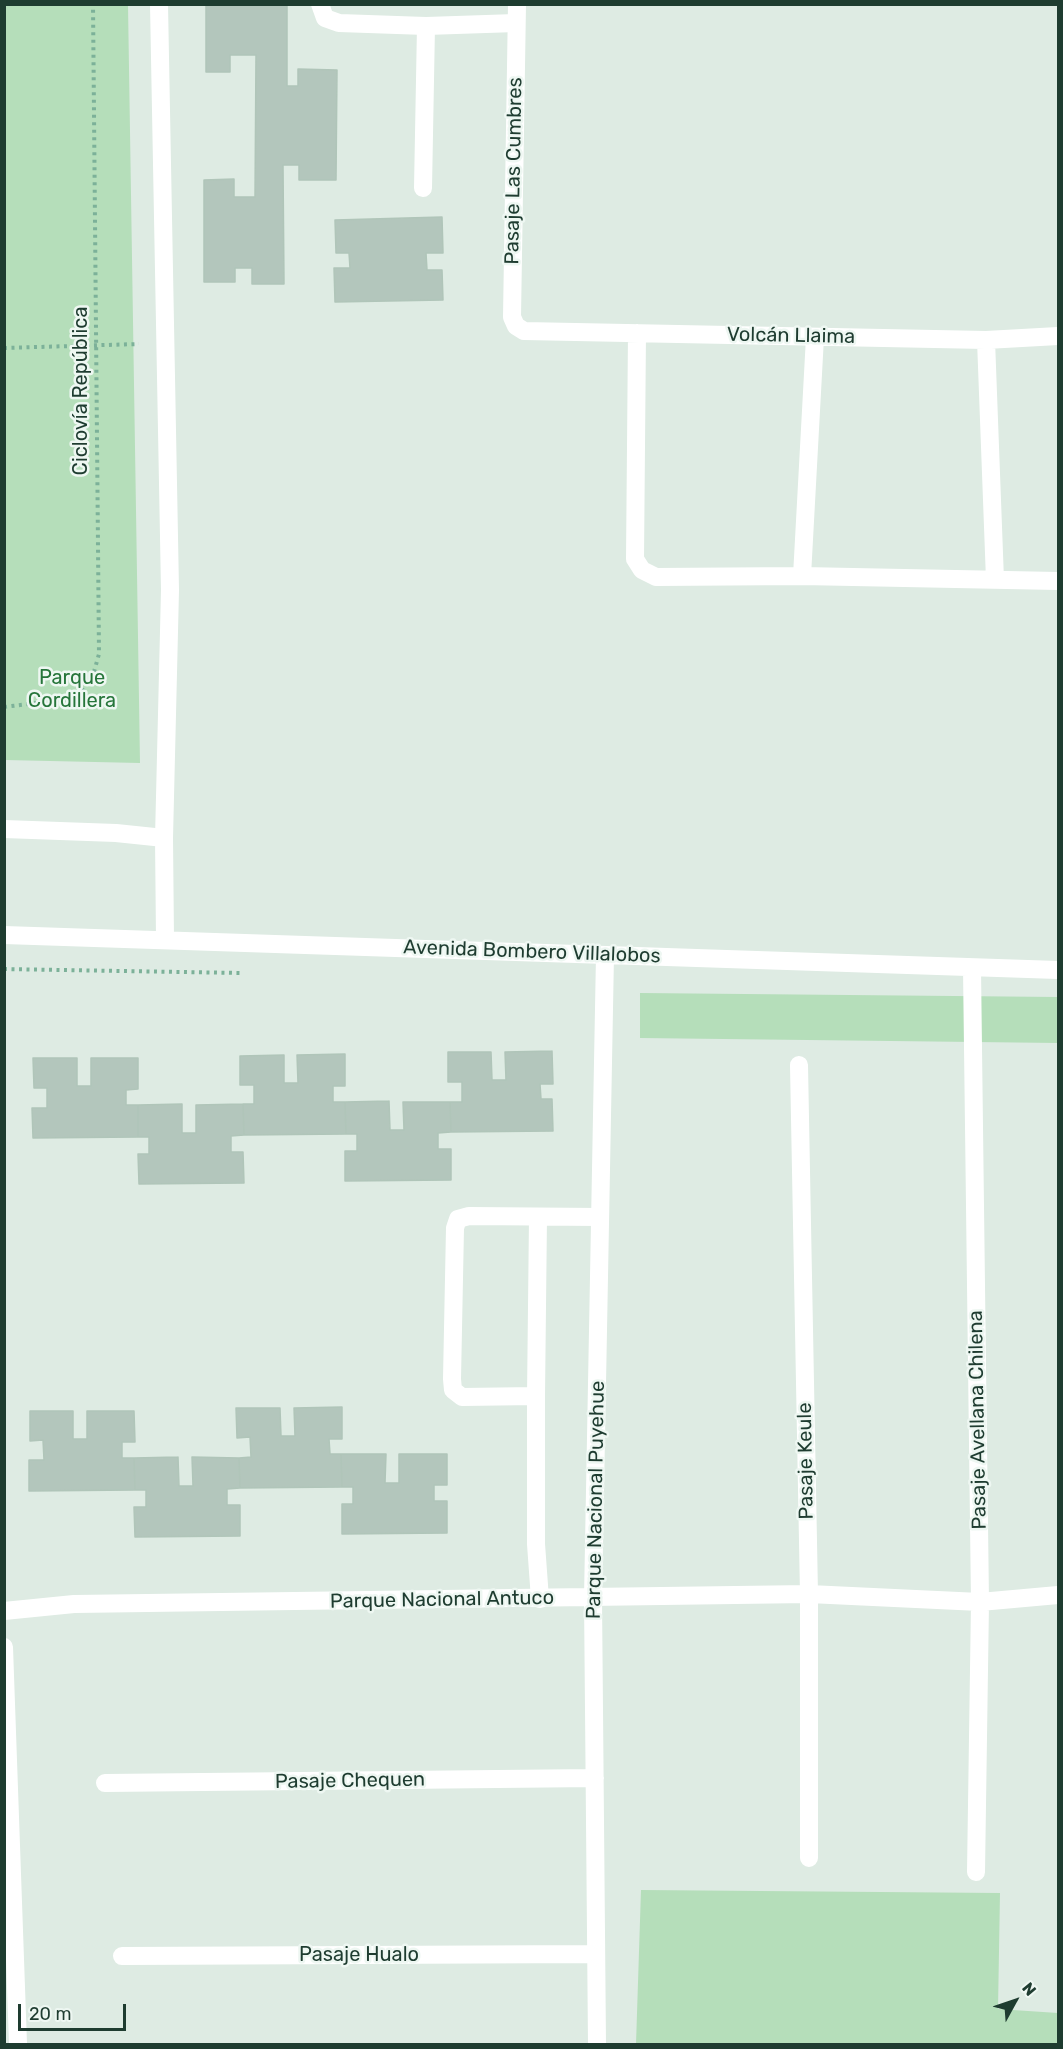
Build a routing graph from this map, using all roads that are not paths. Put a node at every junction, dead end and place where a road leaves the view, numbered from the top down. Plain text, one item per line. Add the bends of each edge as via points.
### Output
1 (159, 4) edge
2 (320, 4) edge
3 (517, 4) edge
4 (516, 23) junction
5 (426, 26) junction
6 (423, 188) dead end
7 (524, 331) joint
8 (637, 333) junction
9 (1059, 336) edge
10 (815, 337) junction
11 (986, 340) junction
12 (802, 576) junction
13 (995, 580) junction
14 (1059, 581) edge
15 (4, 829) edge
16 (164, 838) junction
17 (4, 935) edge
18 (165, 939) junction
19 (605, 955) junction
20 (972, 968) junction
21 (1059, 970) edge
22 (799, 1065) dead end
23 (538, 1217) junction
24 (600, 1217) junction
25 (536, 1396) junction
26 (809, 1594) junction
27 (1059, 1595) edge
28 (593, 1598) junction
29 (540, 1599) junction
30 (980, 1602) junction
31 (4, 1611) edge
32 (4, 1647) edge
33 (595, 1778) junction
34 (105, 1783) dead end
35 (809, 1858) dead end
36 (976, 1872) dead end
37 (596, 1954) junction
38 (122, 1956) dead end
39 (18, 2044) edge
40 (597, 2044) edge

1 - 16 street via 170,590
2 - 5 street via 325,18 339,23
3 - 4 street, Pasaje Las Cumbres
4 - 5 street
4 - 7 street, Pasaje Las Cumbres via 512,317
5 - 6 street
7 - 8 street, Volcán Llaima
8 - 10 street, Volcán Llaima
8 - 12 street via 635,559 642,570 656,577
9 - 11 street, Volcán Llaima
10 - 11 street, Volcán Llaima
10 - 12 street
11 - 13 street
12 - 13 street
13 - 14 street
15 - 16 street
16 - 18 street
17 - 18 street, Avenida Bombero Villalobos
18 - 19 street, Avenida Bombero Villalobos
19 - 20 street, Avenida Bombero Villalobos
19 - 24 street, Parque Nacional Puyehue
20 - 21 street, Avenida Bombero Villalobos
20 - 30 street, Pasaje Avellana Chilena
22 - 26 street, Pasaje Keule
23 - 24 street
23 - 25 street
23 - 25 street via 458,1219 452,1379 453,1390 462,1397
24 - 28 street, Parque Nacional Puyehue
25 - 29 street
26 - 28 street, Parque Nacional Antuco
26 - 30 street, Parque Nacional Antuco
26 - 35 street, Pasaje Keule
27 - 30 street, Parque Nacional Antuco
28 - 29 street, Parque Nacional Antuco
28 - 33 street, Parque Nacional Puyehue
29 - 31 street, Parque Nacional Antuco via 74,1604
30 - 36 street, Pasaje Avellana Chilena
32 - 39 street
33 - 34 street, Pasaje Chequen
33 - 37 street, Parque Nacional Puyehue
37 - 38 street, Pasaje Hualo
37 - 40 street, Parque Nacional Puyehue

